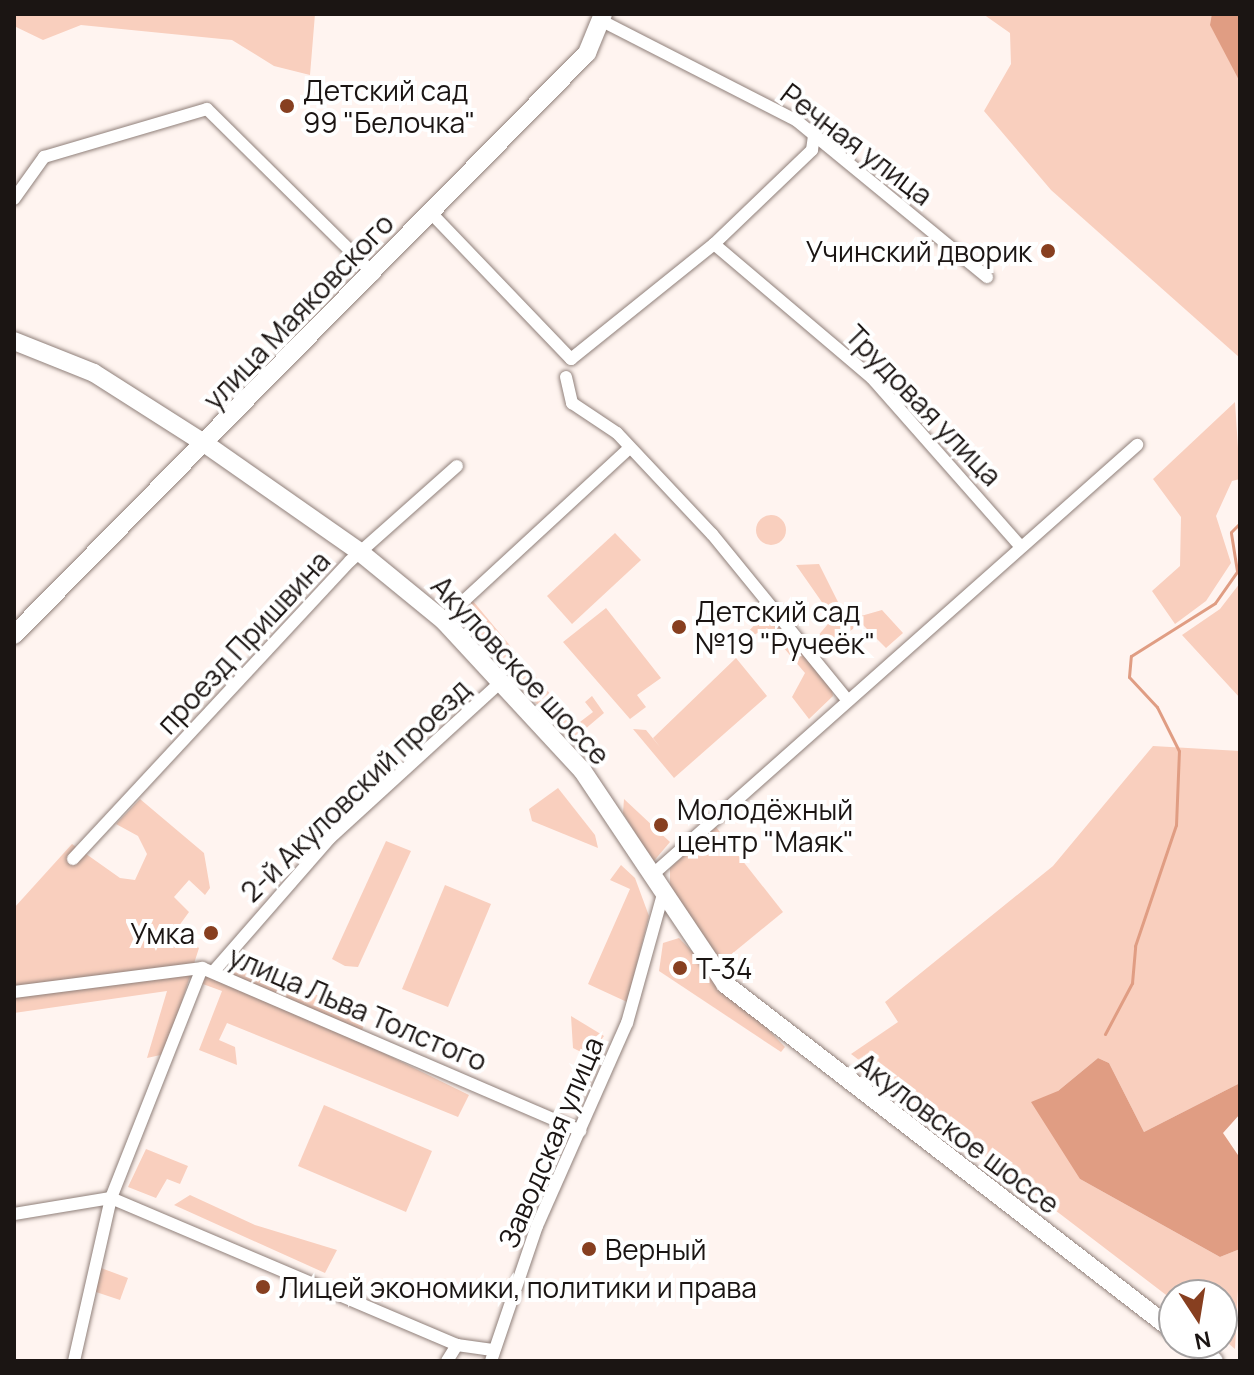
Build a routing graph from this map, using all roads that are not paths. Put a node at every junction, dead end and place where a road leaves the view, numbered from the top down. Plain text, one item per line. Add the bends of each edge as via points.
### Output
1 (602, 18) edge
2 (814, 136) junction
3 (14, 199) edge
4 (432, 214) junction
5 (714, 244) junction
6 (374, 274) junction
7 (987, 277) dead end
8 (14, 341) edge
9 (566, 377) dead end
10 (207, 445) junction
11 (1137, 445) dead end
12 (628, 449) junction
13 (457, 466) dead end
14 (1020, 546) junction
15 (361, 553) junction
16 (443, 620) junction
17 (14, 635) edge
18 (501, 682) junction
19 (845, 697) junction
20 (73, 859) dead end
21 (651, 876) junction
22 (662, 898) junction
23 (208, 969) junction
24 (14, 992) edge
25 (580, 1131) junction
26 (111, 1198) junction
27 (14, 1214) edge
28 (1158, 1319) edge
29 (457, 1345) junction
30 (492, 1356) edge
31 (74, 1361) edge
32 (447, 1361) edge

1 - 2 street, Речная улица via 745,91
1 - 4 street, улица Маяковского via 587,53
2 - 5 street via 812,150
2 - 7 street, Речная улица
3 - 6 street via 44,157 207,109 308,200
4 - 5 street via 571,359
4 - 6 street, улица Маяковского
5 - 14 street, Трудовая улица via 872,378
6 - 10 street, улица Маяковского
8 - 10 street, Акуловское шоссе via 94,373
9 - 12 street via 572,403
10 - 15 street, Акуловское шоссе
10 - 17 street, улица Маяковского
11 - 14 street
12 - 16 street
12 - 19 street via 712,534
13 - 15 street, проезд Пришвина
14 - 19 street
15 - 16 street, Акуловское шоссе
15 - 20 street, проезд Пришвина
16 - 18 street, Акуловское шоссе
18 - 21 street, Акуловское шоссе via 582,770
18 - 23 street, 2-й Акуловский проезд via 330,838
19 - 21 street
21 - 22 street, Акуловское шоссе
22 - 25 street, Заводская улица via 627,1023
22 - 28 street, Акуловское шоссе via 725,984
23 - 24 street, улица Льва Толстого
23 - 25 street, улица Льва Толстого
23 - 26 street, 2-й Акуловский проезд
25 - 30 street, Заводская улица
26 - 27 street
26 - 29 street, Заводская улица
26 - 31 street, 2-й Акуловский проезд
29 - 30 street, Заводская улица
29 - 32 street

